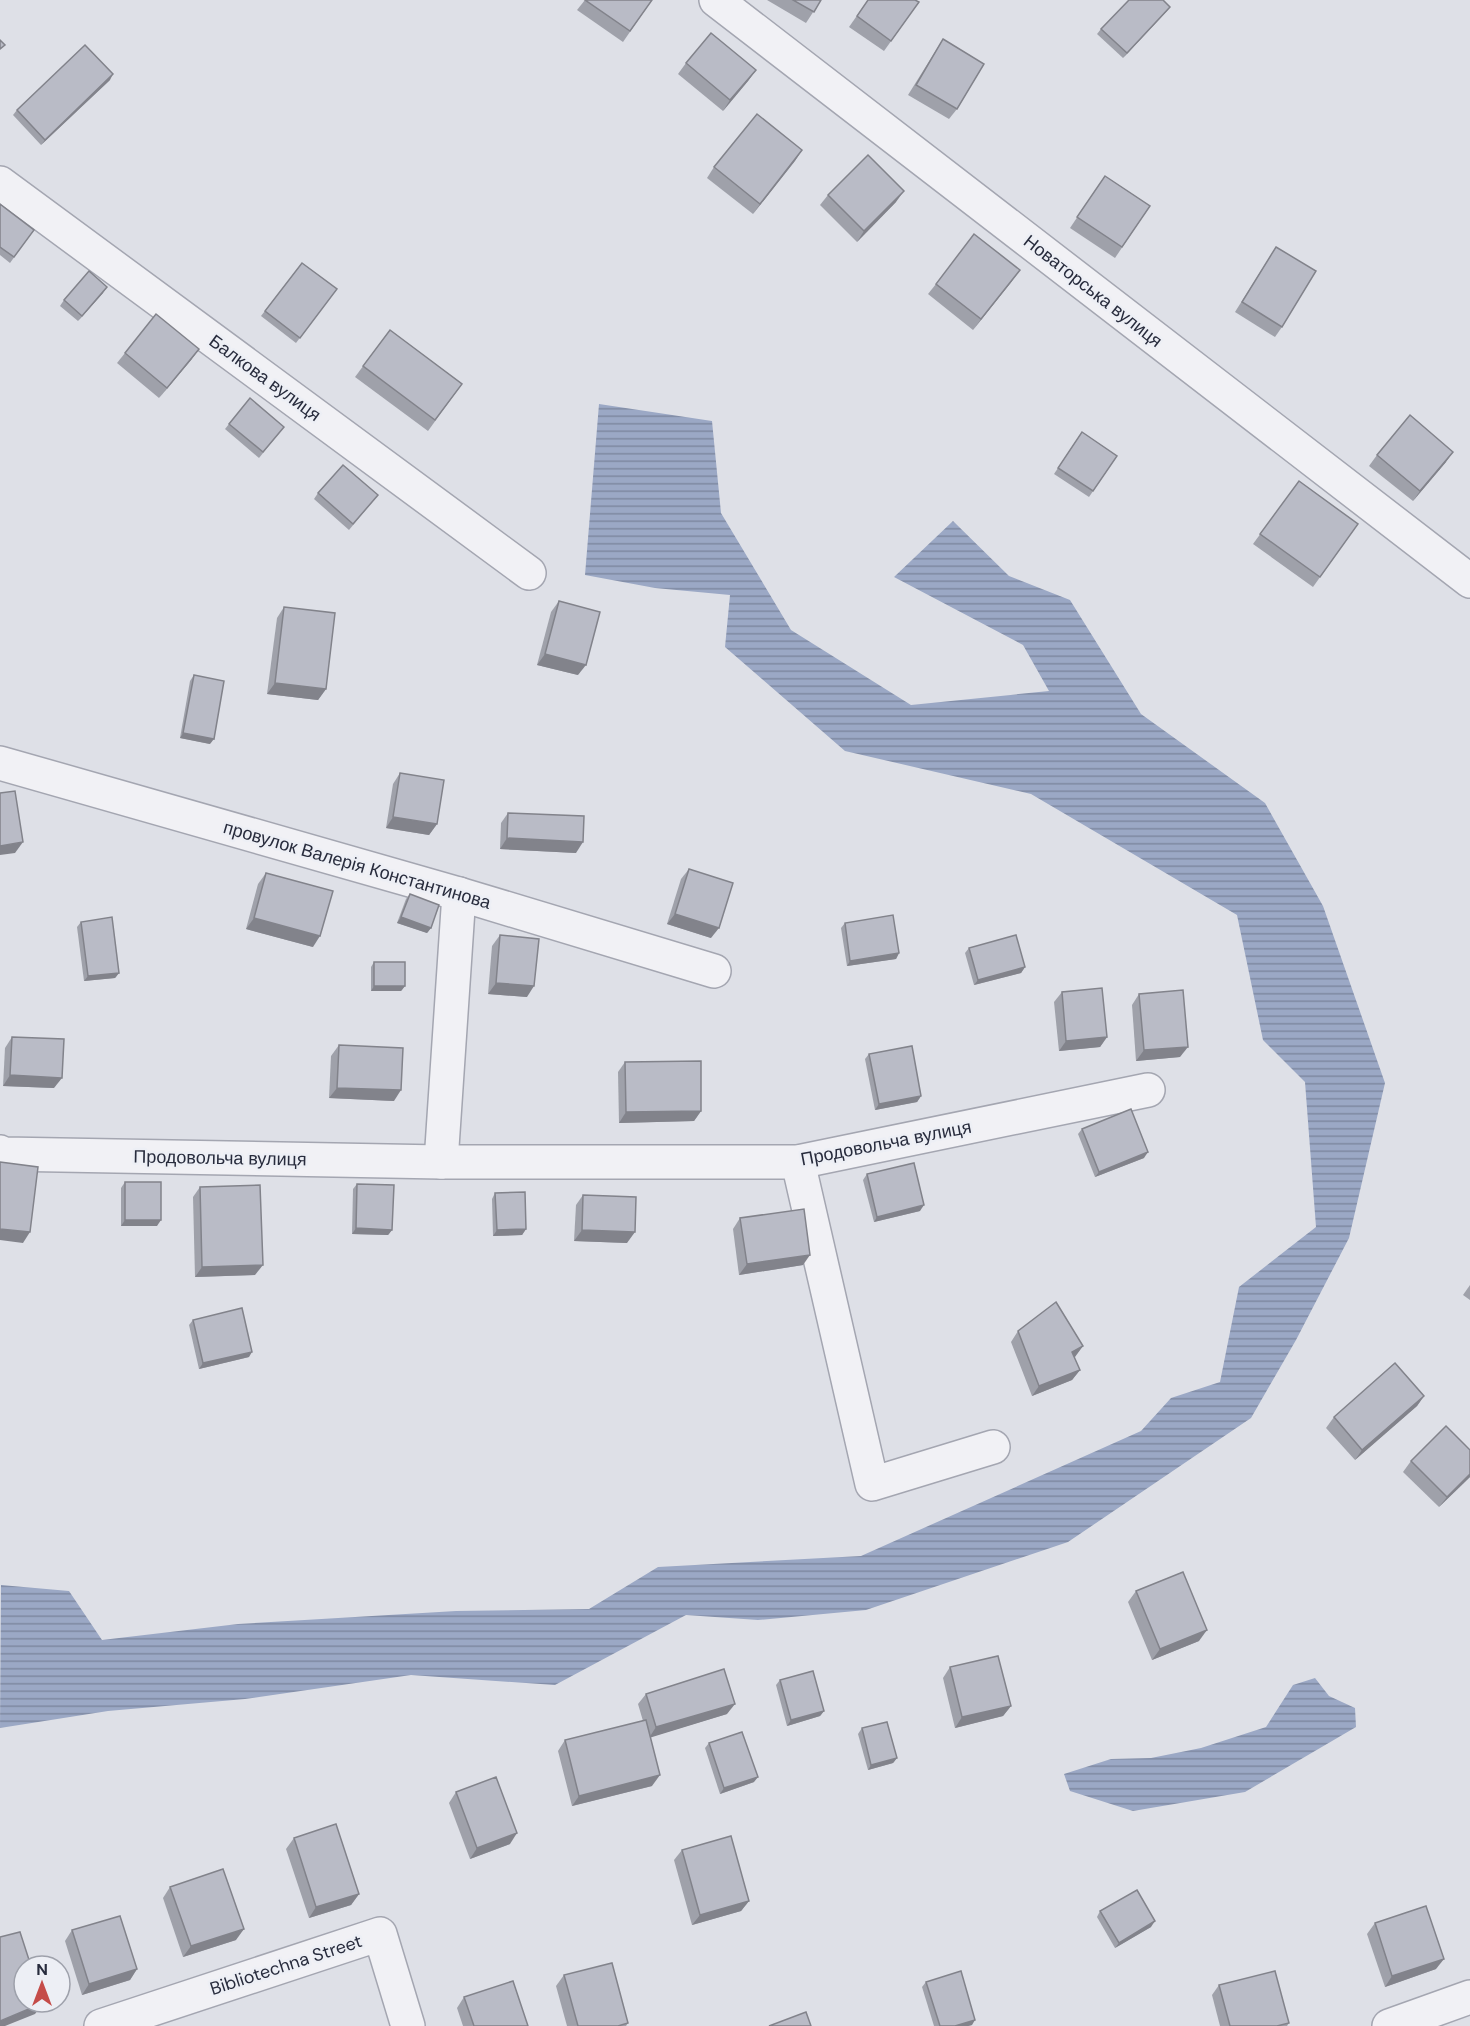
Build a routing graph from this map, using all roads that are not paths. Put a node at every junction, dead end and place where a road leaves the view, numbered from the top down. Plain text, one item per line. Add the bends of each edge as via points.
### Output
1 (716, 0) edge
2 (0, 183) edge
3 (529, 573) dead end
4 (1470, 581) edge
5 (0, 763) edge
6 (459, 894) junction
7 (714, 971) dead end
8 (1148, 1090) dead end
9 (0, 1152) edge
10 (441, 1162) junction
11 (798, 1162) junction
12 (993, 1447) dead end
13 (1470, 1997) edge
14 (101, 2026) edge
15 (408, 2026) edge
16 (1389, 2026) edge

1 - 4 street, Новаторська вулиця
2 - 3 street, Балкова вулиця
5 - 6 street, провулок Валерія Константинова
6 - 7 street, провулок Валерія Константинова
6 - 10 street
8 - 11 street, Продовольча вулиця
9 - 10 street, Продовольча вулиця
10 - 11 street, Продовольча вулиця
11 - 12 street via 872,1484
13 - 16 street
14 - 15 street, Bibliotechna Street via 380,1934

